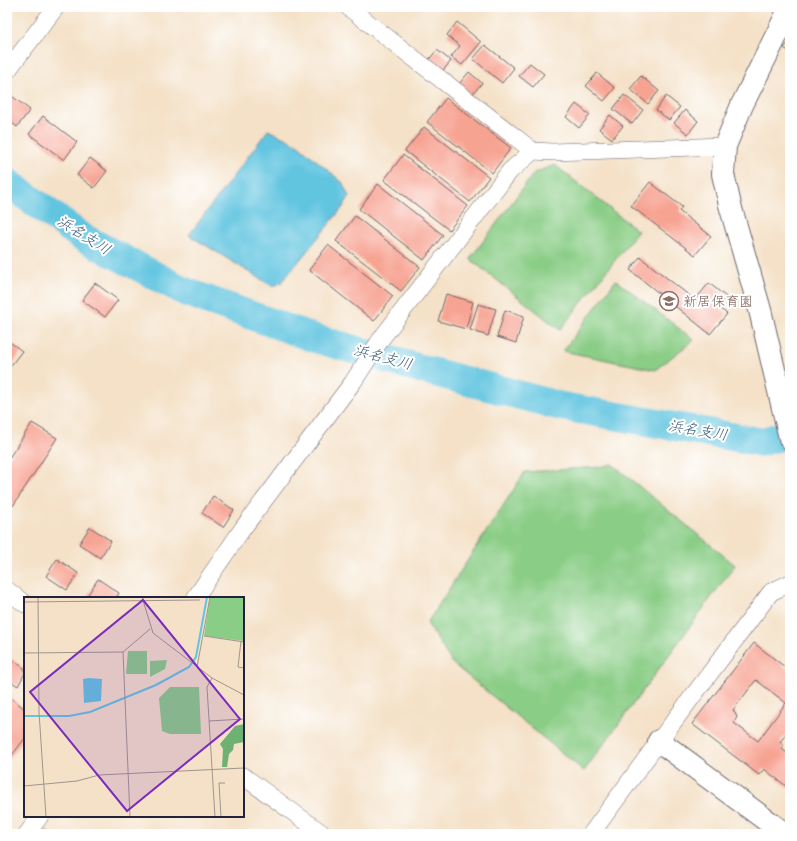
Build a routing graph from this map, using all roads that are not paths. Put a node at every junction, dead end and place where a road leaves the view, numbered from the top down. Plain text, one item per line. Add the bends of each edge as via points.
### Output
1 (56, 7) edge
2 (348, 7) edge
3 (790, 8) edge
4 (7, 71) edge
5 (724, 146) junction
6 (533, 151) junction
7 (788, 429) edge
8 (790, 583) edge
9 (7, 590) edge
10 (196, 597) edge
11 (24, 603) edge
12 (659, 741) junction
13 (244, 777) edge
14 (39, 817) edge
15 (27, 834) edge
16 (324, 834) edge
17 (591, 834) edge
18 (785, 834) edge

1 - 4 street
2 - 6 street
3 - 5 street
5 - 6 street
5 - 7 street via 723,174 730,205 760,310
6 - 10 street via 510,171 381,339 353,382 243,528
8 - 12 street via 771,592
9 - 11 street
12 - 17 street
12 - 18 street
13 - 16 street
14 - 15 street

